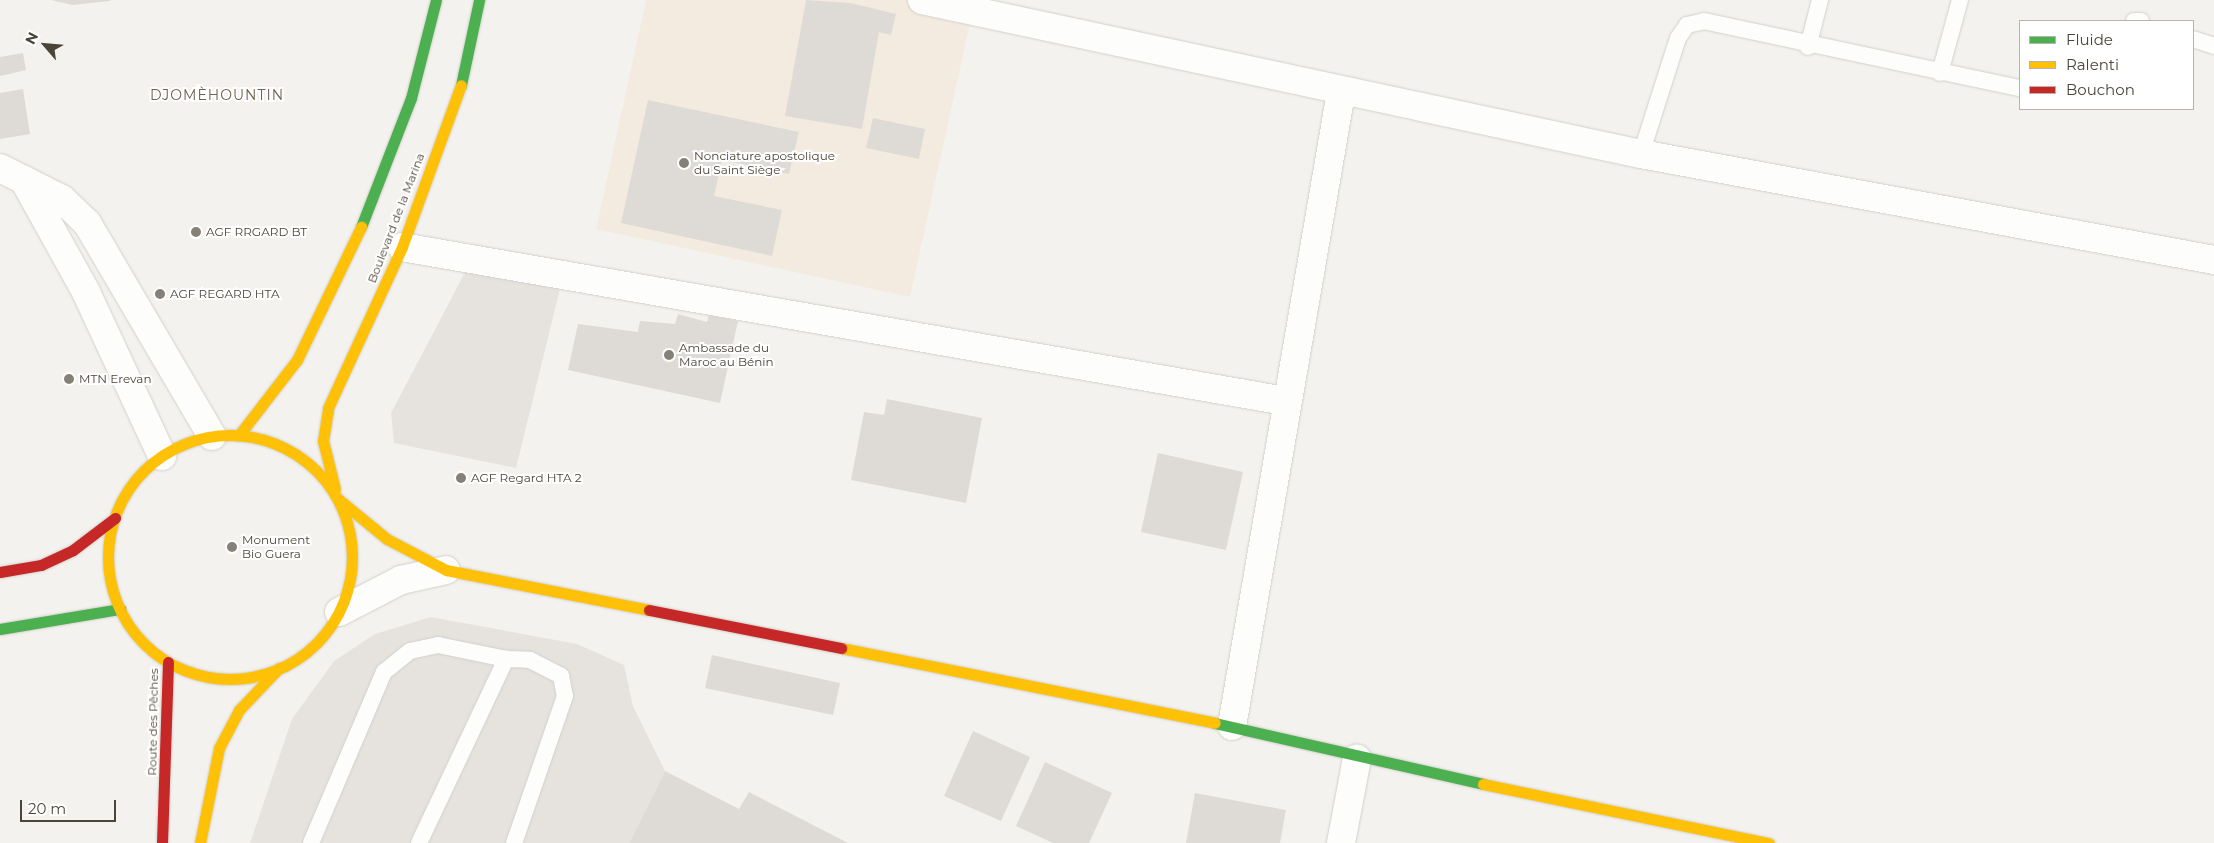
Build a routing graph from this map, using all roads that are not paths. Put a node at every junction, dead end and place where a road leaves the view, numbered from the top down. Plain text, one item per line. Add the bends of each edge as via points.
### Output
1 (436, 0) edge
2 (479, 0) edge
3 (922, 0) edge
4 (1820, 0) edge
5 (1960, 0) edge
6 (2194, 39) edge
7 (2214, 46) edge
8 (1808, 47) junction
9 (1940, 73) junction
10 (2019, 88) edge
11 (1341, 92) junction
12 (1641, 154) junction
13 (0, 168) edge
14 (24, 180) junction
15 (402, 247) junction
16 (2214, 260) edge
17 (1285, 401) junction
18 (239, 435) junction
19 (212, 436) junction
20 (162, 456) junction
21 (337, 498) junction
22 (115, 518) junction
23 (446, 570) junction
24 (0, 572) edge
25 (120, 609) junction
26 (339, 612) junction
27 (0, 628) edge
28 (506, 659) junction
29 (168, 662) junction
30 (279, 668) junction
31 (1232, 726) junction
32 (1357, 758) junction
33 (162, 843) edge
34 (200, 843) edge
35 (311, 843) edge
36 (419, 843) edge
37 (514, 843) edge
38 (1341, 843) edge
39 (1769, 843) edge

1 - 18 main road via 411,98 377,192 322,316 297,360
2 - 15 main road, Boulevard de la Marina via 461,84
3 - 11 street
4 - 8 lane
5 - 9 lane
6 - 7 lane
8 - 9 lane
8 - 12 lane via 1704,21 1687,25 1678,38
9 - 10 lane
11 - 12 street
11 - 17 street
12 - 16 street
13 - 14 street
14 - 19 street via 62,199 87,223
14 - 20 street via 86,292
15 - 17 street
15 - 21 main road, Boulevard de la Marina via 328,408 323,441
17 - 31 street
18 - 19 main road
18 - 21 main road via 296,454
19 - 20 main road
20 - 22 main road via 141,474
21 - 23 main road via 387,539
21 - 26 main road, Boulevard de la Marina via 352,555
22 - 24 main road via 73,550 42,565
22 - 25 main road via 110,572
23 - 26 street via 401,580
23 - 31 main road
25 - 27 main road
25 - 29 main road via 140,639
26 - 30 main road via 314,646
28 - 35 lane via 438,645 410,651 384,672
28 - 36 lane
28 - 37 lane via 530,660 561,676 565,696
29 - 30 main road via 222,679
29 - 33 main road, Route des Pêches
30 - 34 main road via 239,710 219,748
31 - 32 main road
32 - 38 street
32 - 39 main road

